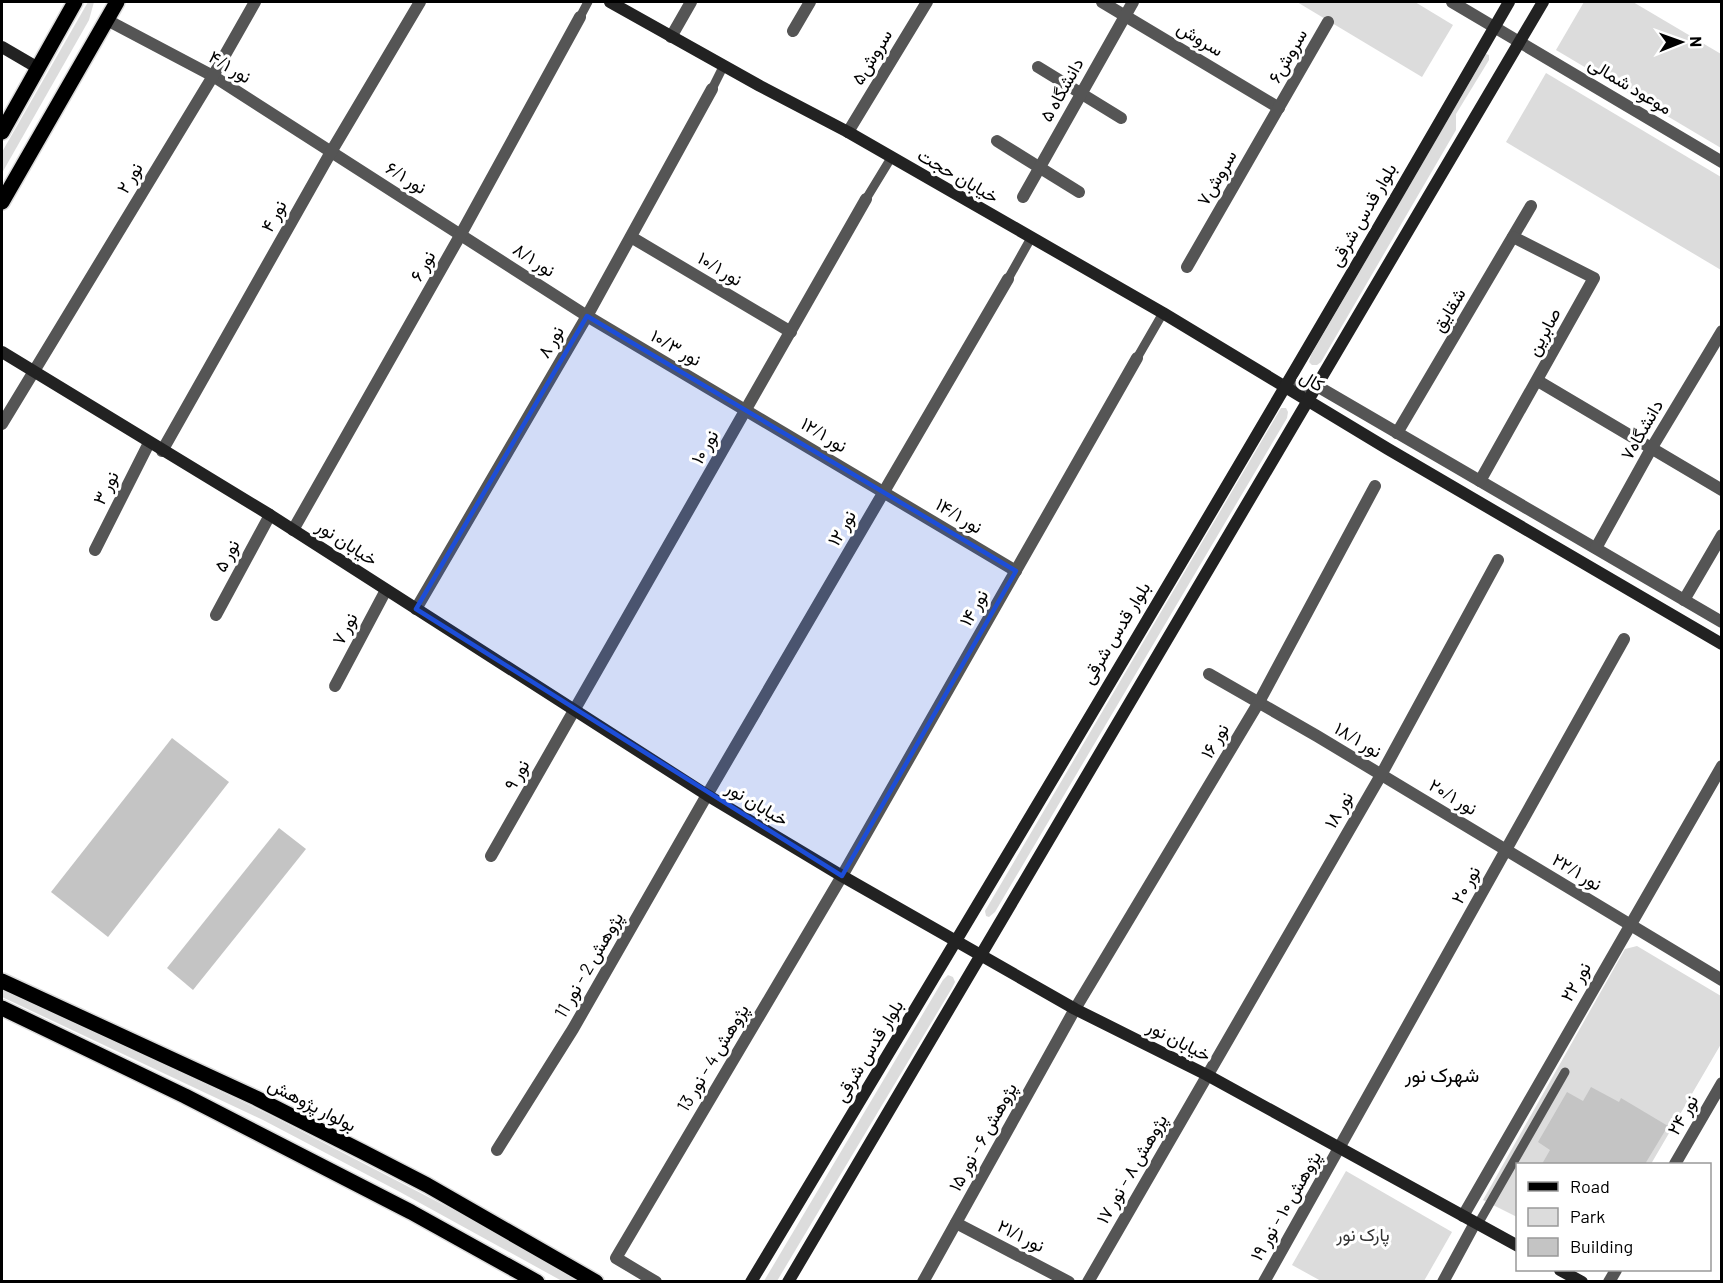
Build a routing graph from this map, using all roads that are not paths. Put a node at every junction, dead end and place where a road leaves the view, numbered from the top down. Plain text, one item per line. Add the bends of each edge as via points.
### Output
1 (75, 2) edge
2 (117, 2) edge
3 (255, 2) edge
4 (420, 2) edge
5 (588, 2) edge
6 (610, 2) edge
7 (691, 2) edge
8 (810, 2) edge
9 (927, 2) edge
10 (1102, 2) edge
11 (1133, 2) edge
12 (1452, 2) edge
13 (1509, 2) edge
14 (1543, 2) edge
15 (1125, 15) junction
16 (580, 17) joint
17 (106, 20) junction
18 (1328, 22) dead end
19 (1494, 27) junction
20 (793, 31) dead end
21 (670, 37) junction
22 (1520, 41) junction
23 (2, 47) edge
24 (724, 65) junction
25 (1038, 67) dead end
26 (38, 68) junction
27 (213, 76) junction
28 (712, 89) joint
29 (1080, 94) junction
30 (1279, 108) junction
31 (1121, 118) dead end
32 (2, 132) edge
33 (848, 132) junction
34 (997, 141) dead end
35 (331, 152) junction
36 (891, 158) junction
37 (1722, 162) edge
38 (1040, 167) junction
39 (1079, 192) dead end
40 (1023, 197) dead end
41 (866, 199) joint
42 (2, 202) edge
43 (1531, 206) dead end
44 (461, 234) junction
45 (631, 237) junction
46 (1513, 237) junction
47 (1031, 238) junction
48 (1187, 267) dead end
49 (1008, 279) joint
50 (1162, 313) junction
51 (587, 316) junction
52 (1722, 331) edge
53 (791, 332) junction
54 (2, 352) edge
55 (1137, 358) joint
56 (33, 371) junction
57 (1538, 381) junction
58 (1285, 386) junction
59 (1317, 386) junction
60 (1309, 400) junction
61 (747, 410) junction
62 (2, 424) edge
63 (1397, 433) junction
64 (149, 443) junction
65 (1651, 449) junction
66 (162, 451) junction
67 (1480, 481) junction
68 (1375, 486) dead end
69 (1722, 490) edge
70 (883, 492) junction
71 (270, 515) junction
72 (293, 530) junction
73 (1722, 535) edge
74 (1596, 548) junction
75 (95, 550) dead end
76 (1498, 560) dead end
77 (1016, 571) junction
78 (386, 590) junction
79 (1684, 600) junction
80 (416, 609) junction
81 (216, 615) dead end
82 (1722, 622) edge
83 (1624, 639) dead end
84 (1722, 644) edge
85 (1209, 674) dead end
86 (335, 686) dead end
87 (1259, 702) junction
88 (574, 711) junction
89 (1722, 766) edge
90 (1381, 775) junction
91 (707, 795) junction
92 (1506, 850) junction
93 (491, 856) dead end
94 (842, 876) junction
95 (1630, 924) junction
96 (956, 941) junction
97 (981, 956) junction
98 (1722, 980) edge
99 (2, 981) edge
100 (2, 1008) edge
101 (1076, 1009) junction
102 (1565, 1072) dead end
103 (1207, 1076) junction
104 (1722, 1083) edge
105 (1340, 1149) junction
106 (497, 1150) dead end
107 (1676, 1163) edge
108 (1463, 1216) junction
109 (956, 1223) junction
110 (1477, 1224) junction
111 (1516, 1245) edge
112 (1564, 1271) edge
113 (537, 1281) edge
114 (596, 1281) edge
115 (656, 1281) edge
116 (751, 1281) edge
117 (788, 1281) edge
118 (923, 1281) edge
119 (1069, 1281) edge
120 (1088, 1281) edge
121 (1264, 1281) edge
122 (1443, 1281) edge
123 (1582, 1281) edge

1 - 26 main road
2 - 17 main road
3 - 27 street, نور ۲
4 - 35 street, نور ۴
5 - 16 lane
6 - 21 main road, خیابان حجت
7 - 21 street
8 - 20 street
9 - 33 street, سروش۵
10 - 15 street, سروش
11 - 15 street, دانشگاه ۵
12 - 19 street, موعود شمالی
13 - 19 main road, بلوار قدس شرقی
14 - 22 main road
15 - 29 street, دانشگاه ۵
15 - 30 street, سروش
16 - 44 street, نور ۶
17 - 27 street, نور ۴/۱
17 - 42 main road
18 - 30 street, سروش۶
19 - 22 street, موعود شمالی
19 - 58 main road, بلوار قدس شرقی
21 - 24 main road, خیابان حجت
22 - 37 street, موعود شمالی
22 - 59 main road
23 - 26 main road
24 - 28 lane
24 - 33 main road, خیابان حجت
25 - 29 street
26 - 32 main road
27 - 35 street, نور ۴/۱
27 - 56 street, نور ۲
28 - 45 street, نور ۸
29 - 31 street
29 - 38 street, دانشگاه ۵
30 - 48 street, سروش۷
33 - 36 main road, خیابان حجت
34 - 38 street
35 - 44 street, نور ۶/۱
35 - 66 street, نور ۴
36 - 41 lane
36 - 47 main road, خیابان حجت
38 - 39 street
38 - 40 street, دانشگاه ۵
41 - 53 street, نور ۱۰
43 - 46 street, شقایق
44 - 51 street, نور ۸/۱
44 - 72 street, نور ۶
45 - 51 street, نور ۸
45 - 53 street, نور ۱۰/۱
46 - 57 street, صابرین via 1594,278
46 - 63 street, شقایق
47 - 49 lane
47 - 50 main road, خیابان حجت
49 - 70 street, نور ۱۲
50 - 55 lane
50 - 58 main road, خیابان حجت
51 - 61 street, نور ۱۰/۳
51 - 80 street, نور ۸
52 - 65 street, دانشگاه۷
53 - 61 street, نور ۱۰
54 - 56 main road, خیابان نور
55 - 77 street, نور ۱۴
56 - 62 street, نور ۲
56 - 64 main road, خیابان نور
57 - 65 street
57 - 67 street, صابرین
58 - 59 street, کال
58 - 60 main road, کال
58 - 96 main road, بلوار قدس شرقی
59 - 60 main road
59 - 63 street, کال
60 - 84 main road, کال
60 - 97 main road
61 - 70 street, نور ۱۲/۱
61 - 88 street, نور ۱۰
63 - 67 street, کال
64 - 66 main road, خیابان نور
64 - 75 street, نور ۳
65 - 69 street
65 - 74 street, دانشگاه۷
66 - 71 main road, خیابان نور
67 - 74 street, کال
68 - 87 street, نور ۱۶
70 - 77 street, نور ۱۴/۱
70 - 91 street, نور ۱۲
71 - 72 main road, خیابان نور
71 - 81 street, نور ۵
72 - 78 main road, خیابان نور
73 - 79 street
74 - 79 street, کال
76 - 90 street, نور ۱۸
77 - 94 street, نور ۱۴
78 - 80 main road, خیابان نور
78 - 86 street, نور ۷
79 - 82 street, کال
80 - 88 main road, خیابان نور
83 - 92 street, نور ۲۰
85 - 87 street, نور ۱۸/۱
87 - 90 street, نور ۱۸/۱
87 - 101 street, نور ۱۶
88 - 91 main road, خیابان نور
88 - 93 street, نور ۹
89 - 95 street, نور ۲۲
90 - 92 street, نور ۲۰/۱
90 - 103 street, نور ۱۸
91 - 94 main road, خیابان نور
91 - 106 street, پژوهش 2 - نور 11 via 573,1029
92 - 95 street, نور ۲۲/۱
92 - 105 street, نور ۲۰
94 - 96 main road, خیابان نور
94 - 115 street, پژوهش 4 - نور 13 via 616,1258
95 - 98 street, نور ۲۲/۱
95 - 108 street, نور ۲۲
96 - 97 main road, خیابان نور
96 - 116 main road, بلوار قدس شرقی
97 - 101 main road, خیابان نور
97 - 117 main road
99 - 114 main road, بولوار پژوهش via 363,1152
100 - 113 main road via 185,1096
101 - 103 main road, خیابان نور
101 - 109 street, پژوهش ۶ - نور ۱۵
102 - 110 lane
103 - 105 main road, خیابان نور
103 - 120 street, پژوهش ۸ - نور ۱۷
104 - 107 street, نور ۲۴
105 - 108 main road, خیابان نور
105 - 121 street, پژوهش ۱۰ - نور ۱۹
108 - 110 main road, خیابان نور
109 - 118 street, پژوهش ۶ - نور ۱۵
109 - 119 street, نور ۲۱/۱
110 - 111 main road, خیابان نور
110 - 122 street
112 - 123 main road

